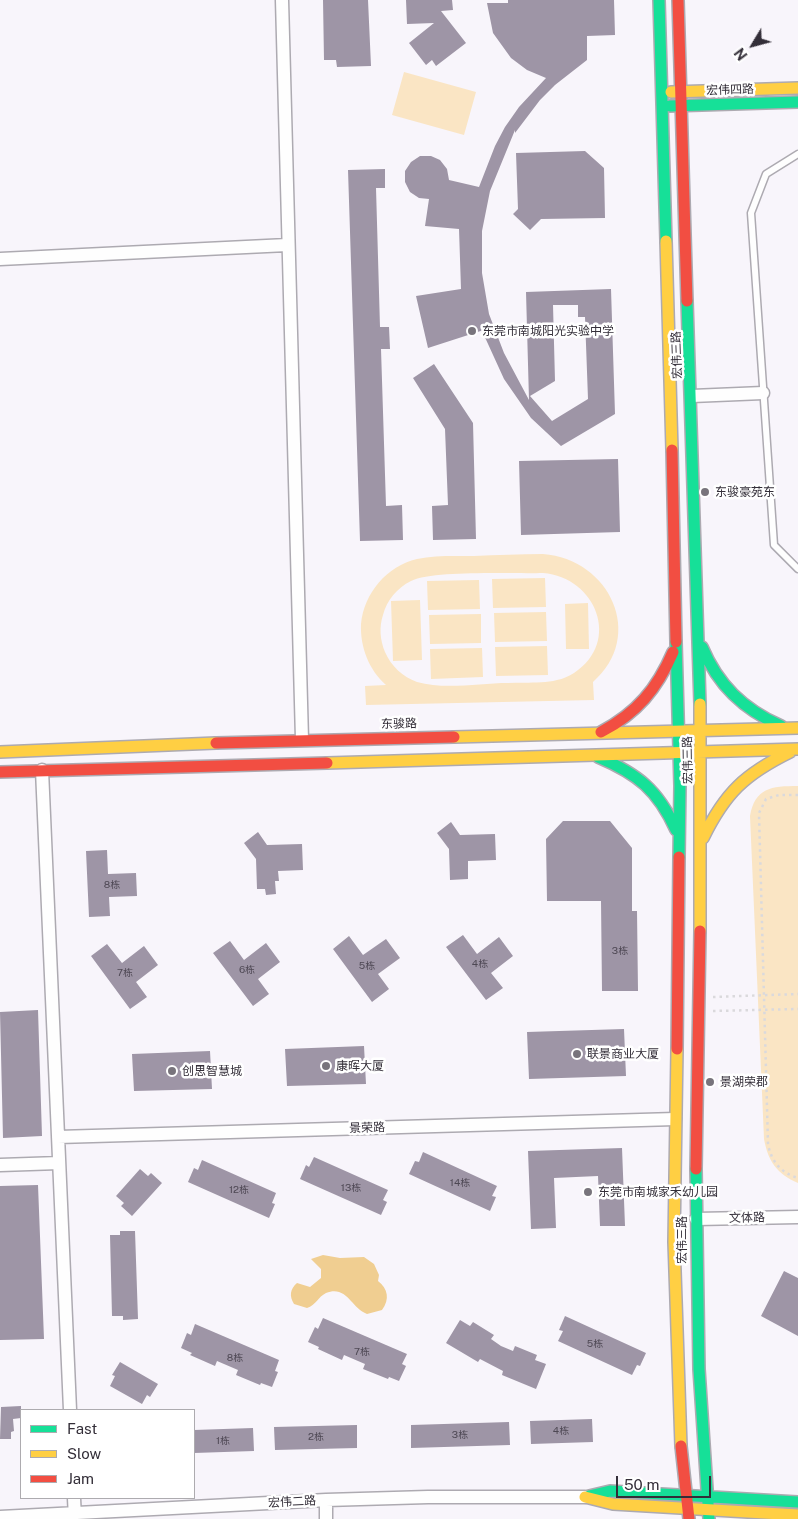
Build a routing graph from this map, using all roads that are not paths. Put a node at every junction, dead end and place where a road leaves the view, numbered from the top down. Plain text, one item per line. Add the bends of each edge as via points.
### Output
1 (282, 0) edge
2 (658, 0) edge
3 (678, 0) edge
4 (798, 88) edge
5 (681, 91) junction
6 (662, 92) junction
7 (798, 102) edge
8 (662, 106) junction
9 (682, 106) junction
10 (798, 154) edge
11 (288, 245) junction
12 (0, 259) edge
13 (763, 393) junction
14 (692, 396) junction
15 (798, 569) edge
16 (698, 636) junction
17 (676, 645) junction
18 (793, 729) edge
19 (678, 732) junction
20 (701, 732) junction
21 (595, 735) junction
22 (302, 739) junction
23 (797, 749) edge
24 (701, 751) junction
25 (0, 752) edge
26 (679, 752) junction
27 (593, 755) junction
28 (42, 770) junction
29 (0, 772) edge
30 (679, 836) junction
31 (701, 843) junction
32 (675, 1119) junction
33 (58, 1138) junction
34 (60, 1163) junction
35 (0, 1165) edge
36 (798, 1217) edge
37 (696, 1220) junction
38 (70, 1409) edge
39 (686, 1494) junction
40 (706, 1495) junction
41 (585, 1497) junction
42 (74, 1499) edge
43 (326, 1500) junction
44 (798, 1502) edge
45 (688, 1514) edge
46 (708, 1514) edge
47 (798, 1515) edge
48 (75, 1516) edge
49 (0, 1517) edge
50 (326, 1519) edge

1 - 11 street
2 - 6 main road, 宏伟三路
3 - 5 main road, 宏伟三路
4 - 5 main road, 宏伟四路
5 - 6 main road, 宏伟四路
5 - 9 main road, 宏伟三路
6 - 8 main road, 宏伟三路
7 - 9 main road, 宏伟四路
8 - 9 main road, 宏伟四路
8 - 17 main road, 宏伟三路
9 - 14 main road, 宏伟三路
10 - 13 lane via 766,174 751,213
11 - 12 street
11 - 22 street
13 - 14 street
13 - 15 lane via 774,545
14 - 16 main road, 宏伟三路
16 - 18 main road via 708,662 740,703 762,718
16 - 20 main road, 宏伟三路
17 - 19 main road, 宏伟三路
17 - 21 main road via 662,679 643,704 619,723
18 - 20 main road, 东骏路
19 - 20 main road, 东骏路
19 - 21 main road, 东骏路
19 - 26 main road, 宏伟三路
20 - 24 main road, 宏伟三路
21 - 22 main road, 东骏路
22 - 25 main road, 东骏路
23 - 24 main road
23 - 31 main road via 746,775 726,795
24 - 26 main road
24 - 31 main road, 宏伟三路
26 - 27 main road
26 - 30 main road, 宏伟三路
27 - 28 main road
27 - 30 main road via 639,776 657,794
28 - 29 main road
28 - 33 street
30 - 32 main road, 宏伟三路
31 - 37 main road, 宏伟三路
32 - 33 street, 景荣路
32 - 39 main road, 宏伟三路 via 674,1242 679,1415
33 - 34 street
34 - 35 street
34 - 38 street
36 - 37 street, 文体路
37 - 40 main road, 宏伟三路 via 699,1420
39 - 40 main road, 宏伟二路
39 - 41 main road, 宏伟二路 via 610,1491
39 - 45 main road, 宏伟三路
40 - 44 main road, 宏伟二路
40 - 46 main road, 宏伟三路
41 - 43 street, 宏伟二路
41 - 45 main road, 宏伟二路
42 - 48 street
43 - 48 street, 宏伟二路
43 - 50 street
45 - 46 main road, 宏伟二路
46 - 47 main road, 宏伟二路
48 - 49 street, 宏伟二路

